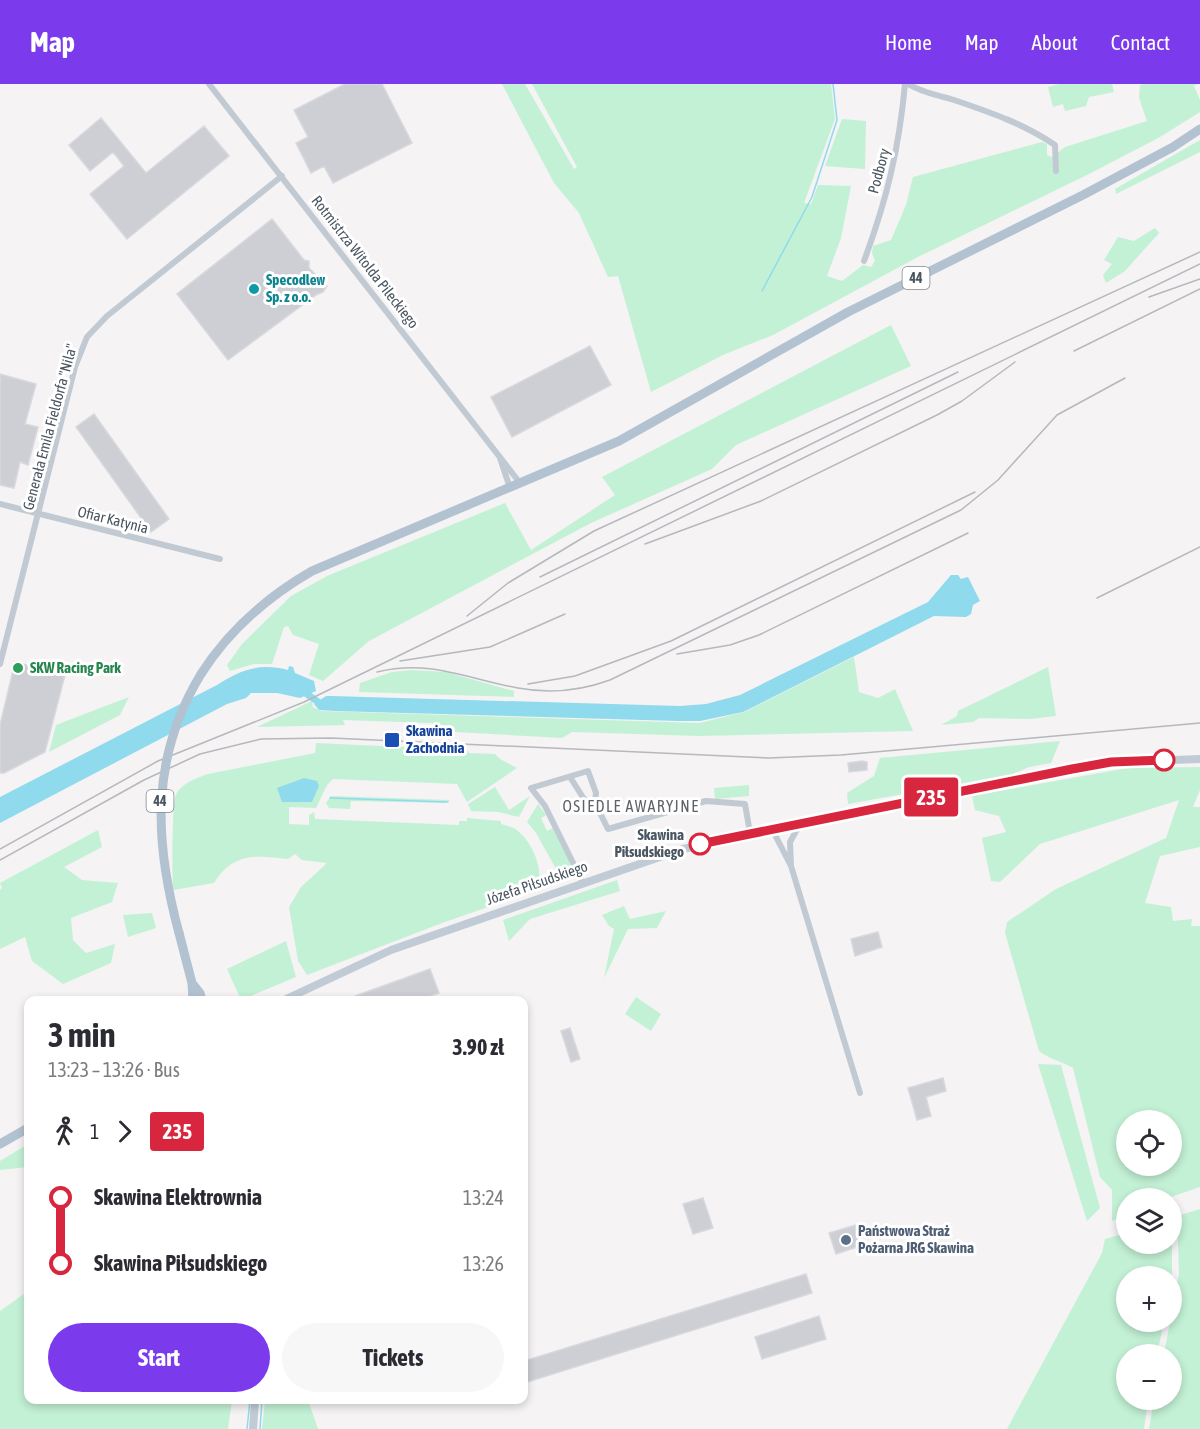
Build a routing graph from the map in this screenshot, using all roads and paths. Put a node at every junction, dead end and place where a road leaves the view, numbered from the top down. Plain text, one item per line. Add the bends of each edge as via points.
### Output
1 (209, 84) edge
2 (906, 84) edge
3 (1200, 129) edge
4 (1056, 171) dead end
5 (282, 176) junction
6 (864, 261) dead end
7 (500, 458) junction
8 (520, 483) junction
9 (510, 488) junction
10 (0, 504) edge
11 (40, 515) junction
12 (220, 559) dead end
13 (0, 663) edge
14 (1200, 759) edge
15 (570, 777) junction
16 (595, 803) junction
17 (800, 823) junction
18 (784, 827) junction
19 (772, 829) junction
20 (750, 833) junction
21 (790, 842) junction
22 (791, 866) junction
23 (583, 883) junction
24 (192, 983) junction
25 (193, 996) edge
26 (200, 996) edge
27 (293, 996) edge
28 (860, 1093) dead end
29 (24, 1130) edge
30 (0, 1144) edge
31 (255, 1404) edge
32 (253, 1429) edge

1 - 5 street, Rotmistrza Witolda Pileckiego
2 - 4 street via 1034,131 1055,145
2 - 6 street, Podbory via 890,184
3 - 8 main road, 44 via 1083,195 848,312 619,441
5 - 7 street, Rotmistrza Witolda Pileckiego
5 - 11 street, Generała Emila Fieldorfa "Nila" via 107,316 87,337 75,367
7 - 8 street, Rotmistrza Witolda Pileckiego
7 - 9 street, Rotmistrza Witolda Pileckiego
8 - 9 main road, 44
9 - 24 main road, 44, bridge via 334,560 296,580 242,622 201,674 172,737 160,812 166,883
10 - 11 street, Ofiar Katynia
11 - 12 street, Ofiar Katynia
11 - 13 street, Generała Emila Fieldorfa "Nila"
14 - 17 main road, Józefa Piłsudskiego via 1094,765
15 - 16 street via 584,799
15 - 16 street via 588,771 596,793
15 - 23 street via 531,788 545,806
16 - 20 street via 608,829 706,801 745,804
17 - 18 main road, Józefa Piłsudskiego
17 - 21 street
18 - 19 main road, Józefa Piłsudskiego
18 - 21 street
19 - 20 main road, Józefa Piłsudskiego
19 - 22 street
20 - 23 main road, Józefa Piłsudskiego via 682,849
21 - 22 street
22 - 28 street
23 - 27 main road, Józefa Piłsudskiego via 391,950
24 - 25 main road, 44
24 - 26 main road, 44
29 - 30 main road
31 - 32 main road

